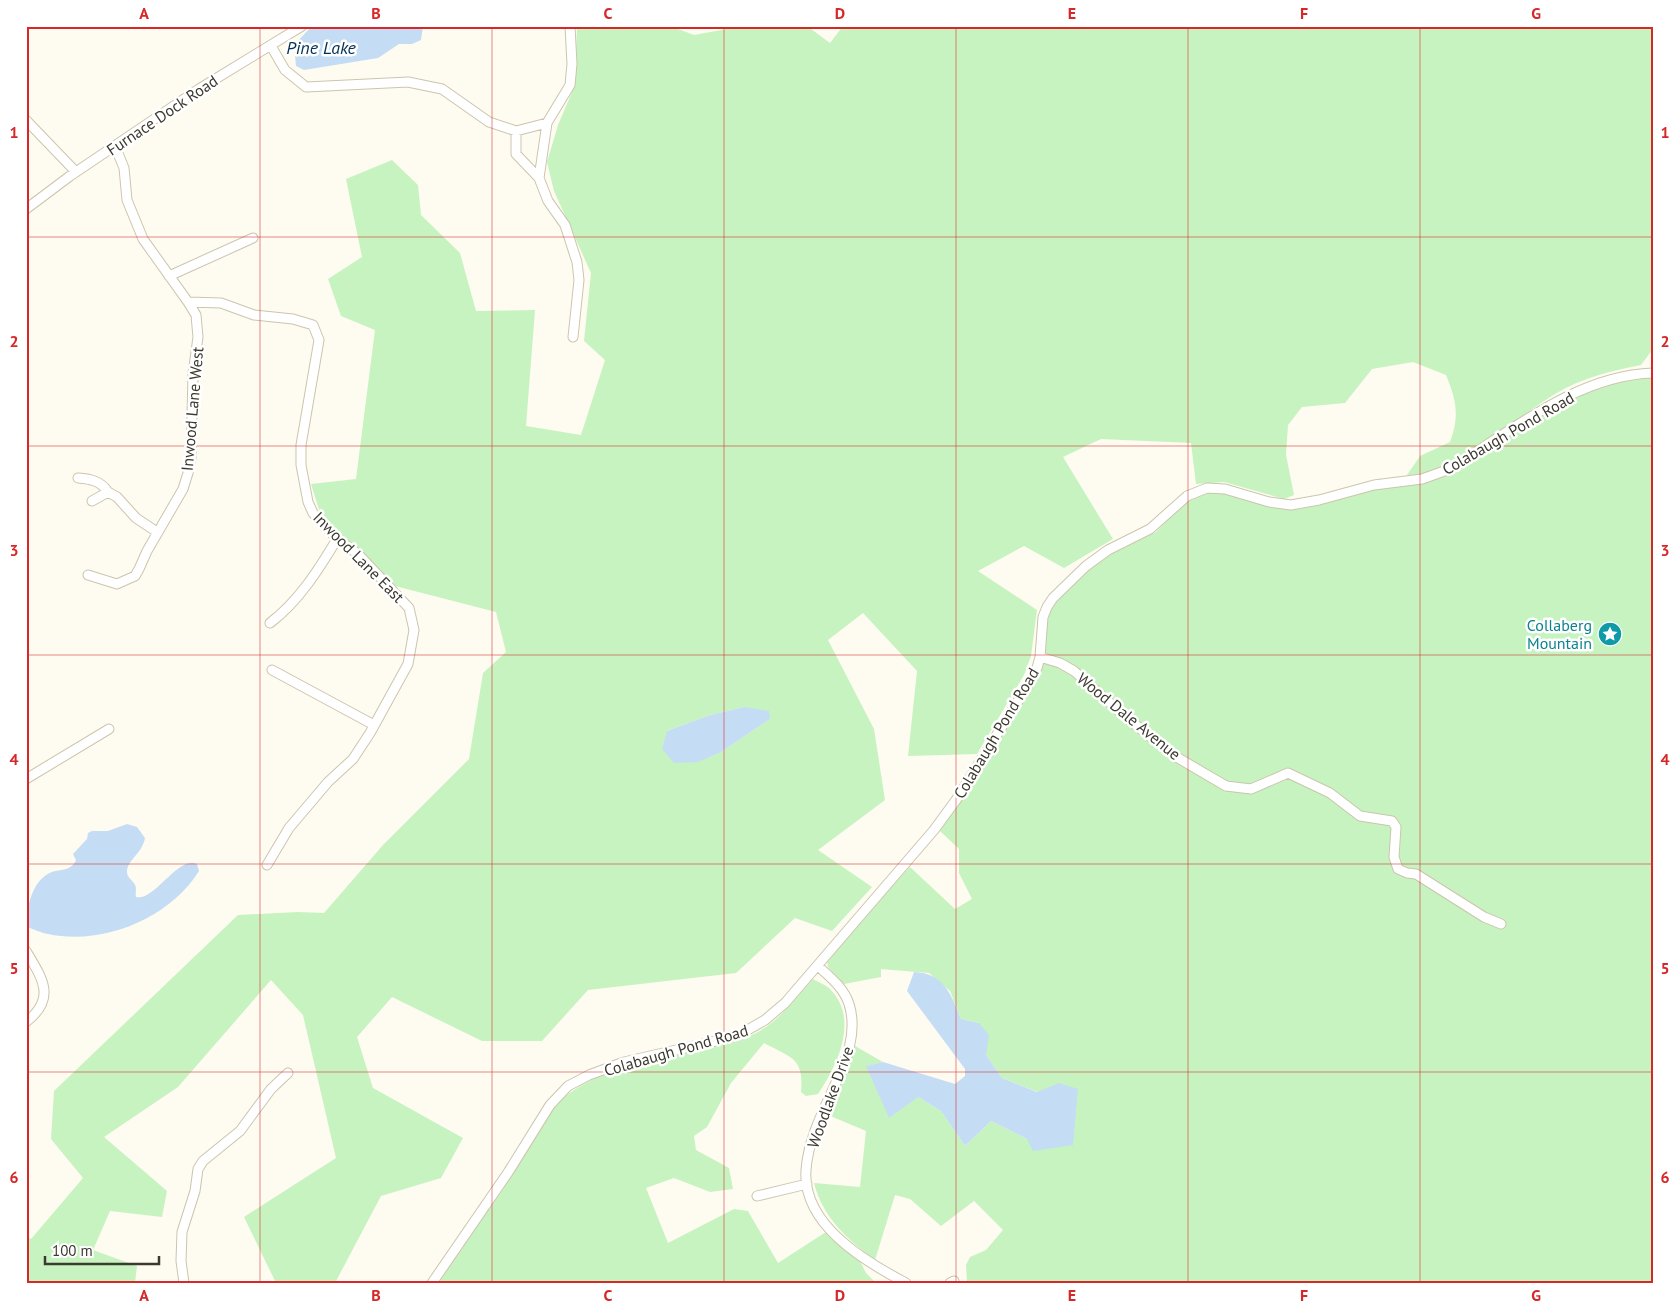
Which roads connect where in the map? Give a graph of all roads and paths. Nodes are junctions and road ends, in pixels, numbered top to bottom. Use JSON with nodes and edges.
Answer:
{"nodes":[{"id":1,"x":302,"y":26,"type":"edge"},
{"id":2,"x":570,"y":26,"type":"edge"},
{"id":3,"x":271,"y":46,"type":"junction"},
{"id":4,"x":26,"y":120,"type":"edge"},
{"id":5,"x":548,"y":123,"type":"junction"},
{"id":6,"x":516,"y":131,"type":"junction"},
{"id":7,"x":115,"y":146,"type":"junction"},
{"id":8,"x":76,"y":172,"type":"junction"},
{"id":9,"x":539,"y":178,"type":"junction"},
{"id":10,"x":26,"y":209,"type":"edge"},
{"id":11,"x":253,"y":238,"type":"dead end"},
{"id":12,"x":169,"y":276,"type":"junction"},
{"id":13,"x":188,"y":302,"type":"junction"},
{"id":14,"x":573,"y":337,"type":"dead end"},
{"id":15,"x":1653,"y":373,"type":"edge"},
{"id":16,"x":78,"y":478,"type":"dead end"},
{"id":17,"x":108,"y":492,"type":"junction"},
{"id":18,"x":92,"y":500,"type":"dead end"},
{"id":19,"x":157,"y":532,"type":"junction"},
{"id":20,"x":337,"y":539,"type":"junction"},
{"id":21,"x":88,"y":575,"type":"dead end"},
{"id":22,"x":270,"y":623,"type":"dead end"},
{"id":23,"x":1040,"y":657,"type":"junction"},
{"id":24,"x":272,"y":670,"type":"dead end"},
{"id":25,"x":374,"y":725,"type":"junction"},
{"id":26,"x":109,"y":729,"type":"dead end"},
{"id":27,"x":26,"y":778,"type":"edge"},
{"id":28,"x":267,"y":865,"type":"dead end"},
{"id":29,"x":1501,"y":924,"type":"dead end"},
{"id":30,"x":26,"y":951,"type":"edge"},
{"id":31,"x":818,"y":966,"type":"junction"},
{"id":32,"x":26,"y":1022,"type":"edge"},
{"id":33,"x":288,"y":1072,"type":"dead end"},
{"id":34,"x":807,"y":1184,"type":"junction"},
{"id":35,"x":757,"y":1196,"type":"dead end"},
{"id":36,"x":184,"y":1283,"type":"edge"},
{"id":37,"x":432,"y":1283,"type":"edge"},
{"id":38,"x":906,"y":1283,"type":"edge"}],
"edges":[{"from":1,"to":3,"type":"street","name":"Furnace Dock Road"},
{"from":2,"to":5,"type":"street"},
{"from":3,"to":6,"type":"street"},
{"from":3,"to":7,"type":"street","name":"Furnace Dock Road"},
{"from":4,"to":8,"type":"street"},
{"from":5,"to":6,"type":"street"},
{"from":5,"to":9,"type":"street"},
{"from":6,"to":9,"type":"street"},
{"from":7,"to":8,"type":"street","name":"Furnace Dock Road"},
{"from":7,"to":12,"type":"street"},
{"from":8,"to":10,"type":"street","name":"Furnace Dock Road"},
{"from":9,"to":14,"type":"street"},
{"from":11,"to":12,"type":"street"},
{"from":12,"to":13,"type":"street"},
{"from":13,"to":19,"type":"street","name":"Inwood Lane West"},
{"from":13,"to":20,"type":"street","name":"Inwood Lane East"},
{"from":15,"to":23,"type":"street","name":"Colabaugh Pond Road"},
{"from":16,"to":17,"type":"street"},
{"from":17,"to":18,"type":"street"},
{"from":17,"to":19,"type":"street"},
{"from":19,"to":21,"type":"street","name":"Inwood Lane West"},
{"from":20,"to":22,"type":"street"},
{"from":20,"to":25,"type":"street","name":"Inwood Lane East"},
{"from":23,"to":29,"type":"street","name":"Wood Dale Avenue"},
{"from":23,"to":31,"type":"street","name":"Colabaugh Pond Road"},
{"from":24,"to":25,"type":"street"},
{"from":25,"to":28,"type":"street","name":"Inwood Lane East"},
{"from":26,"to":27,"type":"street"},
{"from":30,"to":32,"type":"street"},
{"from":31,"to":34,"type":"street","name":"Woodlake Drive"},
{"from":31,"to":37,"type":"street","name":"Colabaugh Pond Road"},
{"from":33,"to":36,"type":"street"},
{"from":34,"to":35,"type":"street"},
{"from":34,"to":38,"type":"street","name":"Woodlake Drive"}]}
